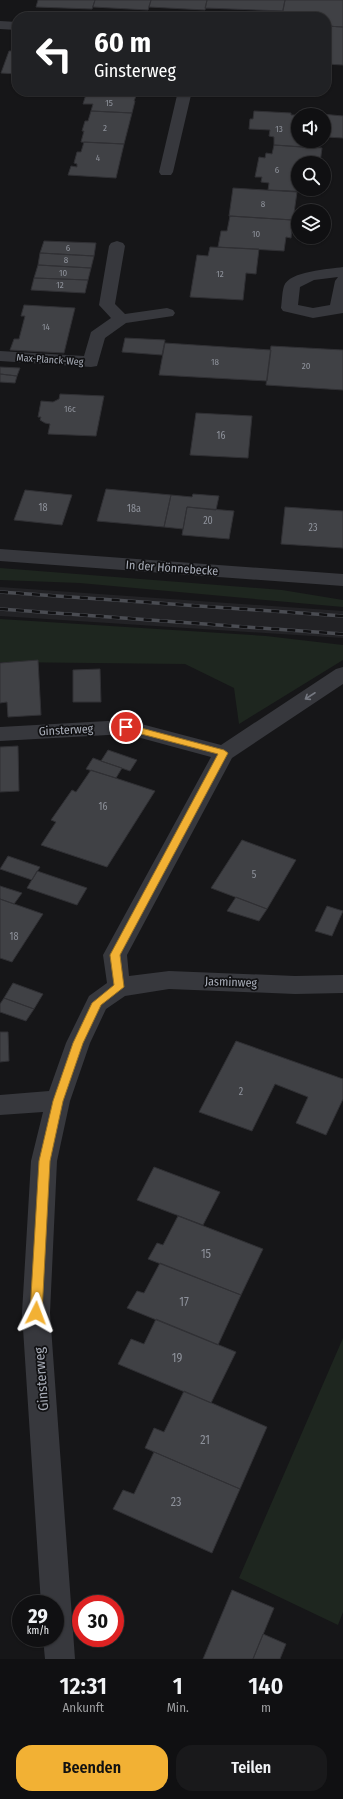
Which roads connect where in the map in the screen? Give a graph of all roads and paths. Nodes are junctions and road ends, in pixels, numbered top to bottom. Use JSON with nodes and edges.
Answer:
{"nodes":[{"id":1,"x":0,"y":25,"type":"edge"},
{"id":2,"x":12,"y":26,"type":"edge"},
{"id":3,"x":184,"y":96,"type":"edge"},
{"id":4,"x":166,"y":172,"type":"dead end"},
{"id":5,"x":116,"y":246,"type":"dead end"},
{"id":6,"x":343,"y":272,"type":"edge"},
{"id":7,"x":343,"y":281,"type":"edge"},
{"id":8,"x":341,"y":311,"type":"edge"},
{"id":9,"x":167,"y":313,"type":"dead end"},
{"id":10,"x":121,"y":319,"type":"junction"},
{"id":11,"x":0,"y":356,"type":"edge"},
{"id":12,"x":0,"y":556,"type":"edge"},
{"id":13,"x":343,"y":580,"type":"edge"},
{"id":14,"x":343,"y":674,"type":"edge"},
{"id":15,"x":0,"y":734,"type":"edge"},
{"id":16,"x":224,"y":753,"type":"junction"},
{"id":17,"x":343,"y":984,"type":"edge"},
{"id":18,"x":119,"y":987,"type":"junction"},
{"id":19,"x":58,"y":1101,"type":"junction"},
{"id":20,"x":0,"y":1105,"type":"edge"},
{"id":21,"x":60,"y":1659,"type":"edge"}],
"edges":[{"from":1,"to":2,"type":"street"},
{"from":3,"to":4,"type":"street"},
{"from":5,"to":10,"type":"street"},
{"from":6,"to":8,"type":"street"},
{"from":7,"to":8,"type":"street"},
{"from":9,"to":10,"type":"street","name":"Max-Planck-Weg"},
{"from":10,"to":11,"type":"street","name":"Max-Planck-Weg"},
{"from":12,"to":13,"type":"street","name":"In der Hönnebecke"},
{"from":14,"to":16,"type":"street","one_way":true},
{"from":15,"to":16,"type":"street","name":"Ginsterweg"},
{"from":16,"to":18,"type":"street"},
{"from":17,"to":18,"type":"street","name":"Jasminweg"},
{"from":18,"to":19,"type":"street","name":"Ginsterweg"},
{"from":19,"to":20,"type":"street"},
{"from":19,"to":21,"type":"street","name":"Ginsterweg"}]}
